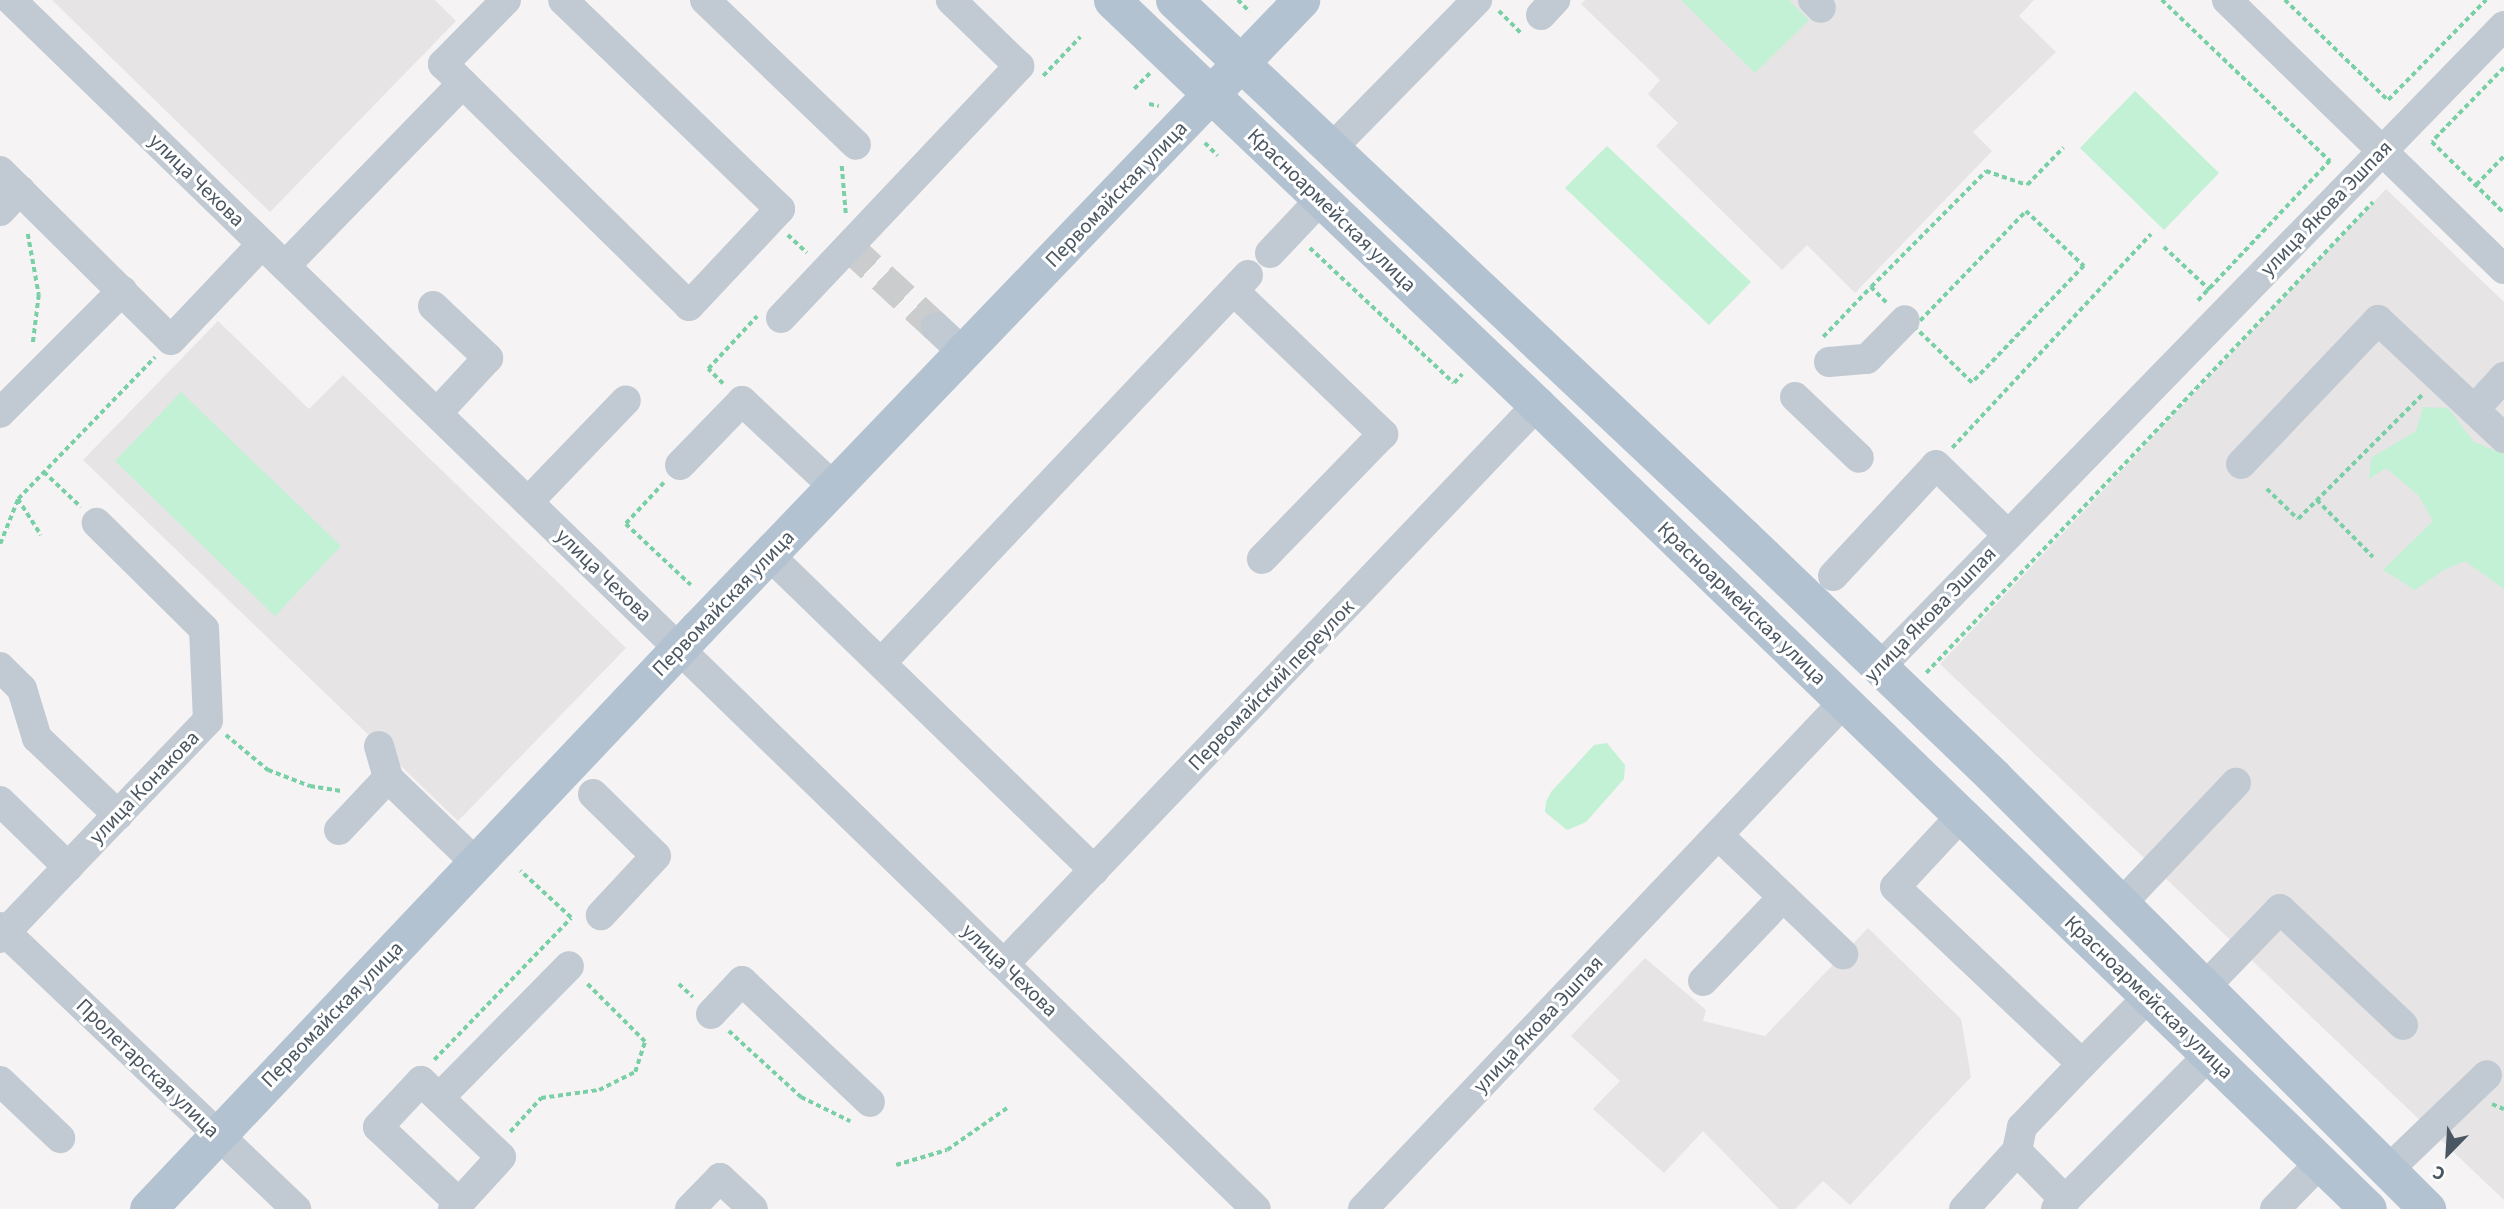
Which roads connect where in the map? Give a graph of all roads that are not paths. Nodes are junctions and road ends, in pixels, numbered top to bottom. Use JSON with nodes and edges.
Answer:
{"nodes":[{"id":1,"x":11,"y":0,"type":"edge"},
{"id":2,"x":506,"y":0,"type":"edge"},
{"id":3,"x":563,"y":0,"type":"edge"},
{"id":4,"x":705,"y":0,"type":"edge"},
{"id":5,"x":951,"y":0,"type":"edge"},
{"id":6,"x":1112,"y":0,"type":"edge"},
{"id":7,"x":1174,"y":0,"type":"edge"},
{"id":8,"x":1301,"y":0,"type":"edge"},
{"id":9,"x":1476,"y":0,"type":"edge"},
{"id":10,"x":2227,"y":0,"type":"edge"},
{"id":11,"x":2504,"y":26,"type":"edge"},
{"id":12,"x":1240,"y":63,"type":"junction"},
{"id":13,"x":463,"y":83,"type":"junction"},
{"id":14,"x":1211,"y":95,"type":"junction"},
{"id":15,"x":847,"y":137,"type":"road end"},
{"id":16,"x":1331,"y":149,"type":"junction"},
{"id":17,"x":2382,"y":150,"type":"junction"},
{"id":18,"x":7,"y":191,"type":"edge"},
{"id":19,"x":1320,"y":200,"type":"junction"},
{"id":20,"x":262,"y":244,"type":"junction"},
{"id":21,"x":1270,"y":253,"type":"dead end"},
{"id":22,"x":285,"y":266,"type":"junction"},
{"id":23,"x":2504,"y":269,"type":"edge"},
{"id":24,"x":122,"y":291,"type":"junction"},
{"id":25,"x":433,"y":306,"type":"dead end"},
{"id":26,"x":781,"y":318,"type":"dead end"},
{"id":27,"x":1905,"y":320,"type":"road end"},
{"id":28,"x":936,"y":327,"type":"tunnel mouth"},
{"id":29,"x":1826,"y":350,"type":"road end"},
{"id":30,"x":963,"y":352,"type":"junction"},
{"id":31,"x":2504,"y":377,"type":"edge"},
{"id":32,"x":1795,"y":397,"type":"dead end"},
{"id":33,"x":626,"y":400,"type":"dead end"},
{"id":34,"x":1537,"y":405,"type":"junction"},
{"id":35,"x":2474,"y":410,"type":"junction"},
{"id":36,"x":0,"y":413,"type":"edge"},
{"id":37,"x":437,"y":413,"type":"junction"},
{"id":38,"x":2504,"y":438,"type":"edge"},
{"id":39,"x":1859,"y":458,"type":"dead end"},
{"id":40,"x":2241,"y":464,"type":"dead end"},
{"id":41,"x":680,"y":465,"type":"road end"},
{"id":42,"x":834,"y":487,"type":"junction"},
{"id":43,"x":528,"y":502,"type":"junction"},
{"id":44,"x":97,"y":523,"type":"road end"},
{"id":45,"x":2008,"y":535,"type":"junction"},
{"id":46,"x":769,"y":555,"type":"junction"},
{"id":47,"x":1262,"y":559,"type":"dead end"},
{"id":48,"x":1833,"y":576,"type":"dead end"},
{"id":49,"x":679,"y":648,"type":"junction"},
{"id":50,"x":881,"y":663,"type":"junction"},
{"id":51,"x":0,"y":667,"type":"edge"},
{"id":52,"x":1879,"y":668,"type":"junction"},
{"id":53,"x":1844,"y":702,"type":"junction"},
{"id":54,"x":379,"y":746,"type":"dead end"},
{"id":55,"x":2236,"y":783,"type":"dead end"},
{"id":56,"x":380,"y":786,"type":"junction"},
{"id":57,"x":593,"y":794,"type":"dead end"},
{"id":58,"x":0,"y":801,"type":"edge"},
{"id":59,"x":118,"y":815,"type":"junction"},
{"id":60,"x":1962,"y":815,"type":"junction"},
{"id":61,"x":339,"y":830,"type":"dead end"},
{"id":62,"x":1718,"y":835,"type":"junction"},
{"id":63,"x":476,"y":863,"type":"junction"},
{"id":64,"x":68,"y":867,"type":"junction"},
{"id":65,"x":1094,"y":870,"type":"junction"},
{"id":66,"x":1783,"y":897,"type":"junction"},
{"id":67,"x":2121,"y":904,"type":"junction"},
{"id":68,"x":601,"y":915,"type":"dead end"},
{"id":69,"x":2,"y":933,"type":"edge"},
{"id":70,"x":1843,"y":954,"type":"dead end"},
{"id":71,"x":1004,"y":964,"type":"junction"},
{"id":72,"x":569,"y":966,"type":"road end"},
{"id":73,"x":1703,"y":981,"type":"dead end"},
{"id":74,"x":2204,"y":987,"type":"junction"},
{"id":75,"x":2148,"y":996,"type":"junction"},
{"id":76,"x":711,"y":1014,"type":"road end"},
{"id":77,"x":2403,"y":1025,"type":"dead end"},
{"id":78,"x":2209,"y":1055,"type":"junction"},
{"id":79,"x":2082,"y":1064,"type":"junction"},
{"id":80,"x":2487,"y":1075,"type":"dead end"},
{"id":81,"x":0,"y":1081,"type":"edge"},
{"id":82,"x":439,"y":1098,"type":"junction"},
{"id":83,"x":860,"y":1111,"type":"road end"},
{"id":84,"x":218,"y":1134,"type":"junction"},
{"id":85,"x":60,"y":1138,"type":"dead end"},
{"id":86,"x":2017,"y":1151,"type":"junction"},
{"id":87,"x":2320,"y":1163,"type":"junction"},
{"id":88,"x":2388,"y":1170,"type":"junction"},
{"id":89,"x":2061,"y":1205,"type":"edge"},
{"id":90,"x":456,"y":1206,"type":"edge"},
{"id":91,"x":148,"y":1209,"type":"edge"},
{"id":92,"x":296,"y":1209,"type":"edge"},
{"id":93,"x":690,"y":1209,"type":"edge"},
{"id":94,"x":753,"y":1209,"type":"edge"},
{"id":95,"x":1256,"y":1209,"type":"edge"},
{"id":96,"x":1363,"y":1209,"type":"edge"},
{"id":97,"x":1964,"y":1209,"type":"edge"},
{"id":98,"x":2276,"y":1209,"type":"edge"},
{"id":99,"x":2368,"y":1209,"type":"edge"},
{"id":100,"x":2427,"y":1209,"type":"edge"}],
"edges":[{"from":1,"to":20,"type":"street","name":"улица Чехова"},
{"from":2,"to":13,"type":"street"},
{"from":3,"to":13,"type":"street"},
{"from":4,"to":15,"type":"street"},
{"from":5,"to":26,"type":"street"},
{"from":6,"to":14,"type":"main road","name":"Красноармейская улица"},
{"from":7,"to":12,"type":"main road","name":"Красноармейская улица"},
{"from":8,"to":12,"type":"main road","name":"Первомайская улица"},
{"from":9,"to":16,"type":"street"},
{"from":10,"to":17,"type":"street"},
{"from":11,"to":17,"type":"street","name":"улица Якова Эшпая"},
{"from":12,"to":14,"type":"main road","name":"Первомайская улица"},
{"from":12,"to":16,"type":"main road","name":"Красноармейская улица"},
{"from":13,"to":22,"type":"street"},
{"from":14,"to":19,"type":"main road","name":"Красноармейская улица"},
{"from":14,"to":30,"type":"main road","name":"Первомайская улица"},
{"from":16,"to":52,"type":"main road","name":"Красноармейская улица"},
{"from":17,"to":23,"type":"street"},
{"from":17,"to":45,"type":"street","name":"улица Якова Эшпая"},
{"from":18,"to":24,"type":"street"},
{"from":19,"to":21,"type":"street"},
{"from":19,"to":34,"type":"main road","name":"Красноармейская улица"},
{"from":20,"to":22,"type":"street","name":"улица Чехова"},
{"from":20,"to":24,"type":"street"},
{"from":22,"to":37,"type":"street","name":"улица Чехова"},
{"from":24,"to":36,"type":"street"},
{"from":25,"to":37,"type":"street"},
{"from":27,"to":29,"type":"street"},
{"from":28,"to":30,"type":"street"},
{"from":30,"to":42,"type":"main road","name":"Первомайская улица"},
{"from":31,"to":35,"type":"street"},
{"from":32,"to":39,"type":"street"},
{"from":33,"to":43,"type":"street"},
{"from":34,"to":53,"type":"main road","name":"Красноармейская улица"},
{"from":34,"to":65,"type":"street","name":"Первомайский переулок"},
{"from":35,"to":38,"type":"street"},
{"from":35,"to":40,"type":"street"},
{"from":37,"to":43,"type":"street","name":"улица Чехова"},
{"from":41,"to":42,"type":"street"},
{"from":42,"to":46,"type":"main road","name":"Первомайская улица"},
{"from":43,"to":49,"type":"street","name":"улица Чехова"},
{"from":44,"to":59,"type":"street","name":"улица Конакова"},
{"from":45,"to":48,"type":"street"},
{"from":45,"to":52,"type":"street","name":"улица Якова Эшпая"},
{"from":46,"to":49,"type":"main road","name":"Первомайская улица"},
{"from":46,"to":50,"type":"street"},
{"from":47,"to":50,"type":"street"},
{"from":49,"to":63,"type":"main road","name":"Первомайская улица"},
{"from":49,"to":71,"type":"street","name":"улица Чехова"},
{"from":50,"to":65,"type":"street"},
{"from":51,"to":59,"type":"street"},
{"from":52,"to":53,"type":"main road","name":"улица Якова Эшпая"},
{"from":52,"to":67,"type":"main road","name":"Красноармейская улица"},
{"from":53,"to":60,"type":"main road","name":"Красноармейская улица"},
{"from":53,"to":62,"type":"street","name":"улица Якова Эшпая"},
{"from":54,"to":56,"type":"street"},
{"from":55,"to":67,"type":"street"},
{"from":56,"to":61,"type":"street"},
{"from":56,"to":63,"type":"street"},
{"from":57,"to":68,"type":"street"},
{"from":58,"to":64,"type":"street"},
{"from":59,"to":64,"type":"street","name":"улица Конакова"},
{"from":60,"to":75,"type":"main road","name":"Красноармейская улица"},
{"from":60,"to":79,"type":"street"},
{"from":62,"to":66,"type":"street"},
{"from":62,"to":96,"type":"street","name":"улица Якова Эшпая"},
{"from":63,"to":84,"type":"main road","name":"Первомайская улица"},
{"from":64,"to":69,"type":"street","name":"улица Конакова"},
{"from":65,"to":71,"type":"street","name":"Первомайский переулок"},
{"from":66,"to":70,"type":"street"},
{"from":66,"to":73,"type":"street"},
{"from":67,"to":74,"type":"main road","name":"Красноармейская улица"},
{"from":69,"to":84,"type":"street","name":"Пролетарская улица"},
{"from":71,"to":95,"type":"street","name":"улица Чехова"},
{"from":72,"to":82,"type":"street"},
{"from":74,"to":77,"type":"street"},
{"from":74,"to":88,"type":"main road","name":"Красноармейская улица"},
{"from":75,"to":78,"type":"main road","name":"Красноармейская улица"},
{"from":75,"to":79,"type":"street"},
{"from":76,"to":83,"type":"street"},
{"from":78,"to":87,"type":"main road","name":"Красноармейская улица"},
{"from":78,"to":89,"type":"street"},
{"from":79,"to":86,"type":"street"},
{"from":80,"to":88,"type":"street"},
{"from":81,"to":85,"type":"street"},
{"from":82,"to":90,"type":"street"},
{"from":82,"to":90,"type":"street"},
{"from":84,"to":91,"type":"main road","name":"Первомайская улица"},
{"from":84,"to":92,"type":"street","name":"Пролетарская улица"},
{"from":86,"to":89,"type":"street"},
{"from":86,"to":97,"type":"street"},
{"from":87,"to":98,"type":"street"},
{"from":87,"to":99,"type":"main road","name":"Красноармейская улица"},
{"from":88,"to":100,"type":"main road","name":"Красноармейская улица"},
{"from":93,"to":94,"type":"street"}]}
